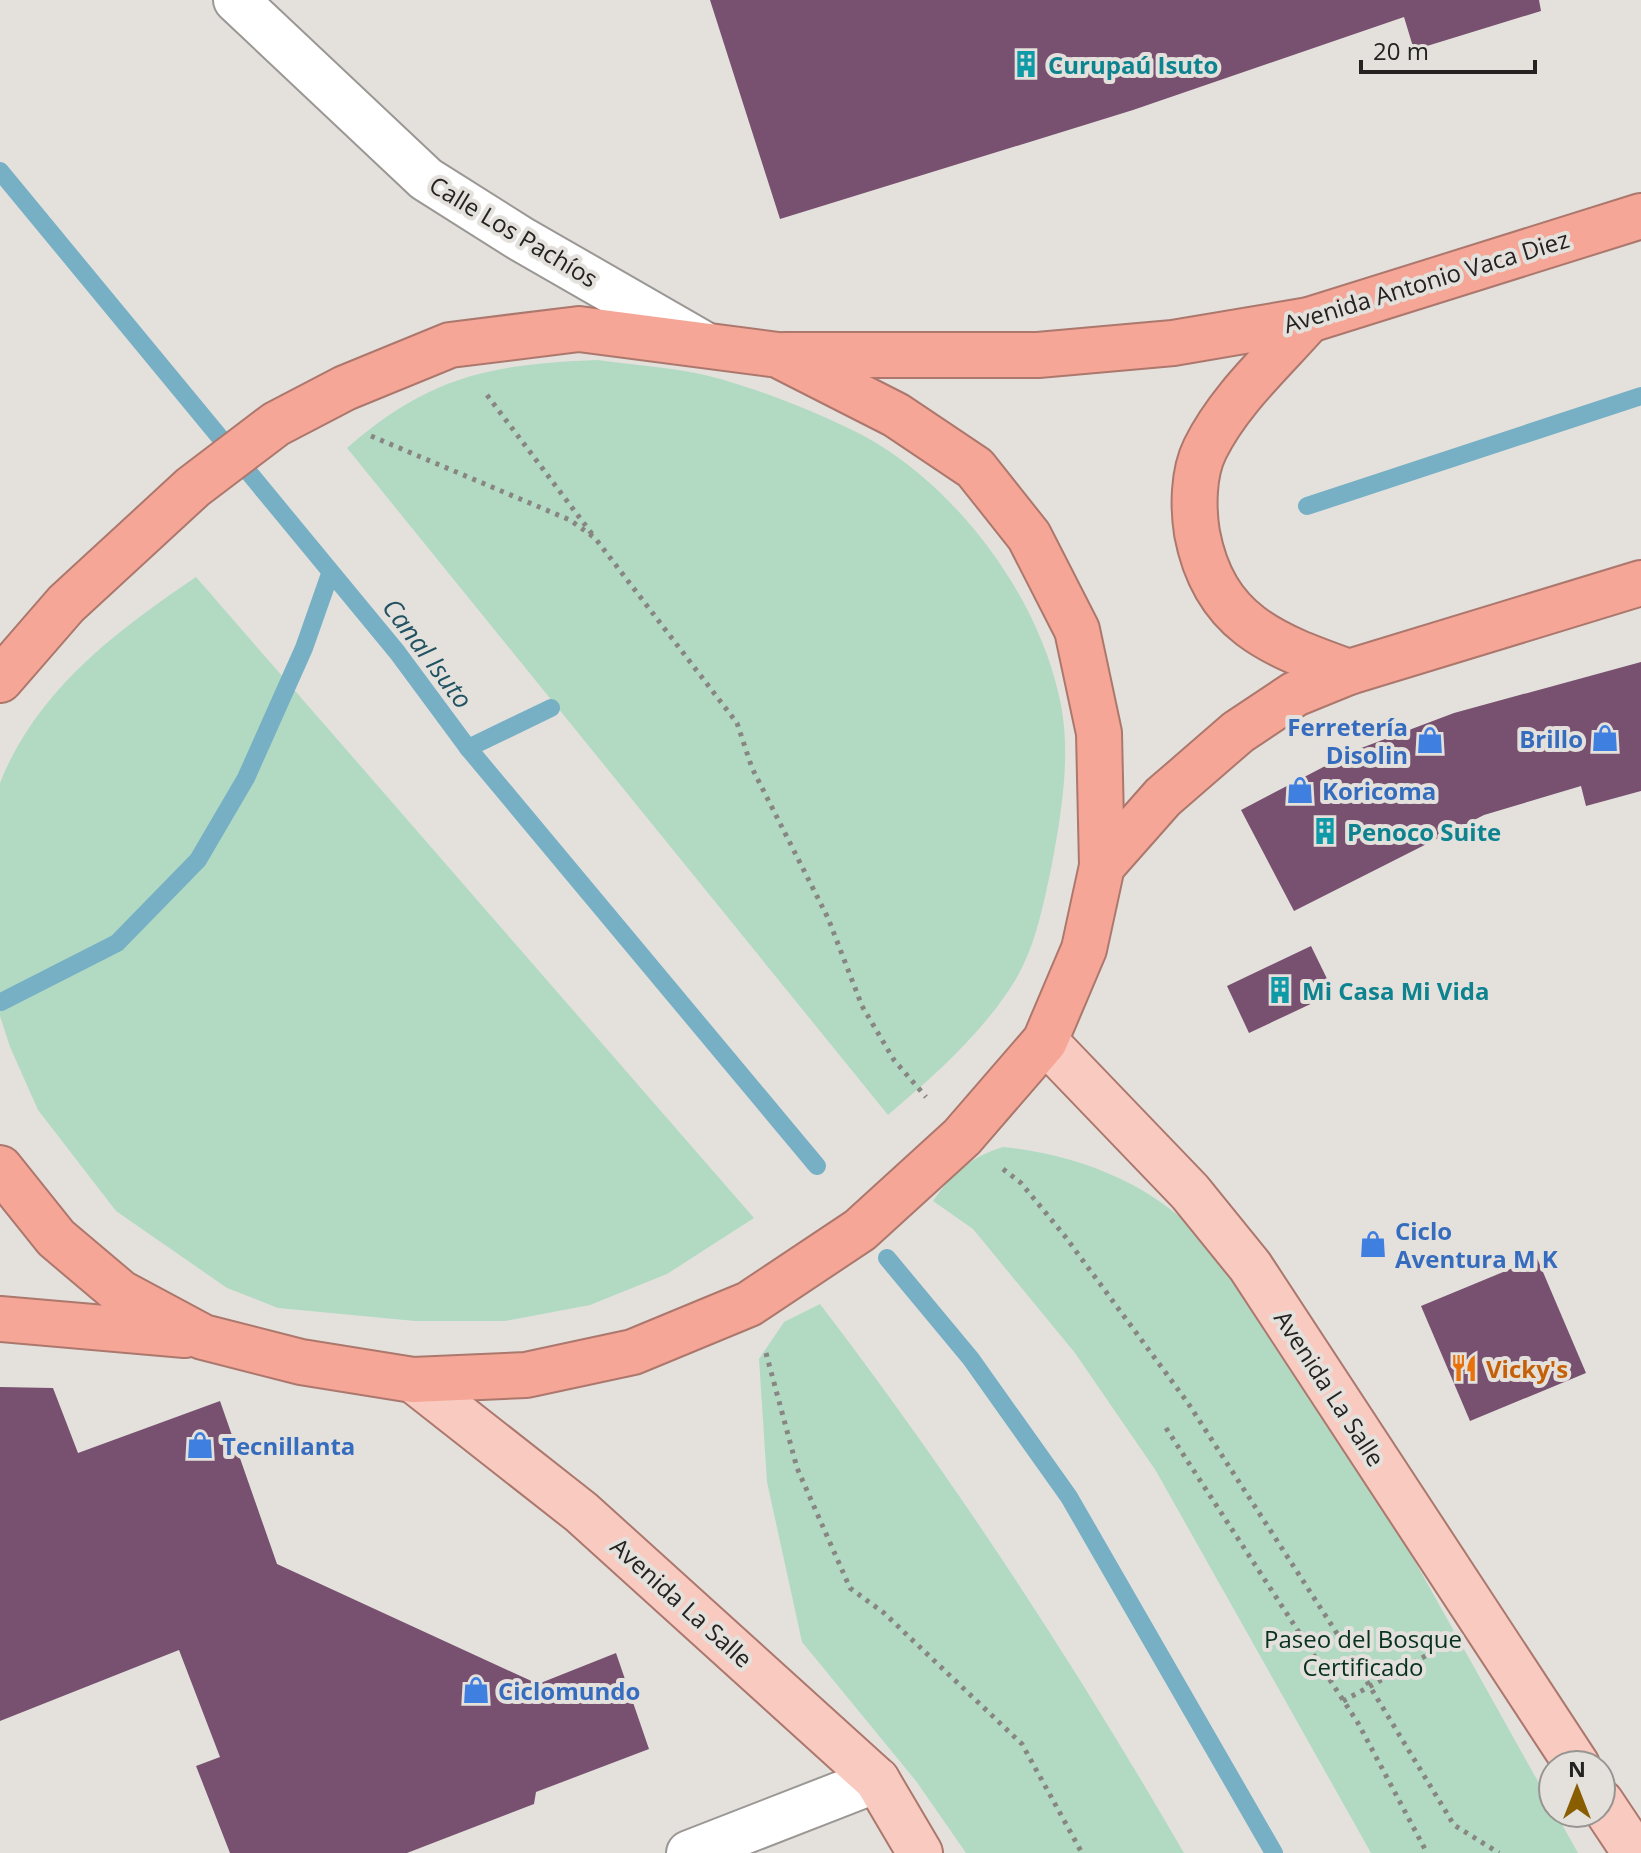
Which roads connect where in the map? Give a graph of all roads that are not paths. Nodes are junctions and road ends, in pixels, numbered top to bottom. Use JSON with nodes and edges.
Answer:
{"nodes":[{"id":1,"x":236,"y":0,"type":"edge"},
{"id":2,"x":1641,"y":216,"type":"edge"},
{"id":3,"x":1309,"y":320,"type":"junction"},
{"id":4,"x":702,"y":343,"type":"junction"},
{"id":5,"x":778,"y":355,"type":"junction"},
{"id":6,"x":1641,"y":583,"type":"edge"},
{"id":7,"x":1349,"y":672,"type":"junction"},
{"id":8,"x":0,"y":680,"type":"edge"},
{"id":9,"x":1102,"y":866,"type":"junction"},
{"id":10,"x":1045,"y":1041,"type":"junction"},
{"id":11,"x":0,"y":1168,"type":"edge"},
{"id":12,"x":0,"y":1319,"type":"edge"},
{"id":13,"x":203,"y":1337,"type":"junction"},
{"id":14,"x":413,"y":1380,"type":"junction"},
{"id":15,"x":1567,"y":1749,"type":"edge"},
{"id":16,"x":877,"y":1780,"type":"junction"},
{"id":17,"x":1617,"y":1826,"type":"edge"},
{"id":18,"x":689,"y":1853,"type":"edge"},
{"id":19,"x":920,"y":1853,"type":"edge"},
{"id":20,"x":1635,"y":1853,"type":"edge"}],
"edges":[{"from":1,"to":4,"type":"street","name":"Calle Los Pachíos"},
{"from":2,"to":3,"type":"highway","name":"Avenida Antonio Vaca Diez"},
{"from":3,"to":5,"type":"highway","name":"Avenida Antonio Vaca Diez"},
{"from":3,"to":7,"type":"highway"},
{"from":4,"to":5,"type":"highway"},
{"from":4,"to":8,"type":"highway"},
{"from":5,"to":9,"type":"highway"},
{"from":6,"to":7,"type":"highway"},
{"from":7,"to":9,"type":"highway"},
{"from":9,"to":10,"type":"highway"},
{"from":10,"to":14,"type":"highway"},
{"from":10,"to":15,"type":"main road","name":"Avenida La Salle"},
{"from":11,"to":13,"type":"highway"},
{"from":12,"to":13,"type":"highway"},
{"from":13,"to":14,"type":"highway"},
{"from":14,"to":16,"type":"main road","name":"Avenida La Salle"},
{"from":16,"to":18,"type":"street"},
{"from":16,"to":19,"type":"main road","name":"Avenida La Salle"},
{"from":17,"to":20,"type":"main road"}]}
